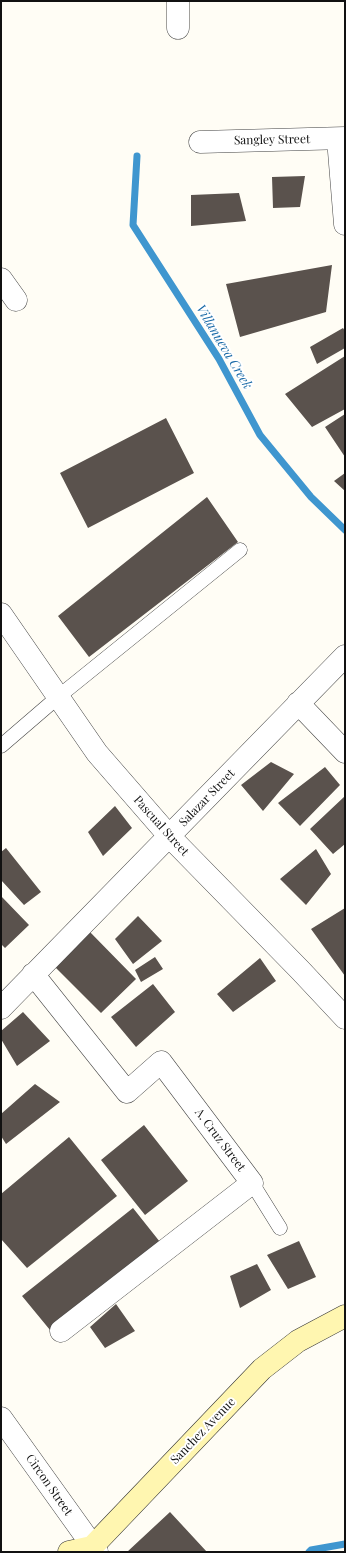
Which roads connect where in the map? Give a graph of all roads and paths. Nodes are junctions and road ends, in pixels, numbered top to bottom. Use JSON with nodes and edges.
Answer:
{"nodes":[{"id":1,"x":178,"y":1,"type":"edge"},
{"id":2,"x":178,"y":28,"type":"dead end"},
{"id":3,"x":342,"y":139,"type":"edge"},
{"id":4,"x":200,"y":142,"type":"dead end"},
{"id":5,"x":345,"y":224,"type":"edge"},
{"id":6,"x":1,"y":279,"type":"edge"},
{"id":7,"x":16,"y":300,"type":"dead end"},
{"id":8,"x":240,"y":550,"type":"dead end"},
{"id":9,"x":1,"y":614,"type":"edge"},
{"id":10,"x":345,"y":656,"type":"edge"},
{"id":11,"x":58,"y":697,"type":"junction"},
{"id":12,"x":298,"y":703,"type":"junction"},
{"id":13,"x":1,"y":746,"type":"edge"},
{"id":14,"x":345,"y":752,"type":"edge"},
{"id":15,"x":170,"y":837,"type":"junction"},
{"id":16,"x":32,"y":974,"type":"junction"},
{"id":17,"x":1,"y":1008,"type":"edge"},
{"id":18,"x":345,"y":1018,"type":"edge"},
{"id":19,"x":252,"y":1183,"type":"junction"},
{"id":20,"x":280,"y":1228,"type":"dead end"},
{"id":21,"x":342,"y":1322,"type":"edge"},
{"id":22,"x":61,"y":1331,"type":"dead end"},
{"id":23,"x":1,"y":1418,"type":"edge"},
{"id":24,"x":94,"y":1549,"type":"edge"},
{"id":25,"x":69,"y":1552,"type":"edge"}],
"edges":[{"from":1,"to":2,"type":"street"},
{"from":3,"to":4,"type":"street","name":"Sangley Street"},
{"from":3,"to":5,"type":"street"},
{"from":6,"to":7,"type":"street"},
{"from":8,"to":11,"type":"lane"},
{"from":9,"to":11,"type":"street","name":"Pascual Street"},
{"from":10,"to":12,"type":"street","name":"Salazar Street"},
{"from":11,"to":13,"type":"lane"},
{"from":11,"to":15,"type":"street","name":"Pascual Street"},
{"from":12,"to":14,"type":"street"},
{"from":12,"to":15,"type":"street","name":"Salazar Street"},
{"from":15,"to":16,"type":"street","name":"Salazar Street"},
{"from":15,"to":18,"type":"street","name":"Pascual Street"},
{"from":16,"to":17,"type":"street","name":"Salazar Street"},
{"from":16,"to":19,"type":"street","name":"A. Cruz Street"},
{"from":19,"to":20,"type":"lane"},
{"from":19,"to":22,"type":"street","name":"A. Cruz Street"},
{"from":21,"to":24,"type":"street","name":"Sanchez Avenue"},
{"from":23,"to":24,"type":"street","name":"Circon Street"},
{"from":24,"to":25,"type":"street"}]}
